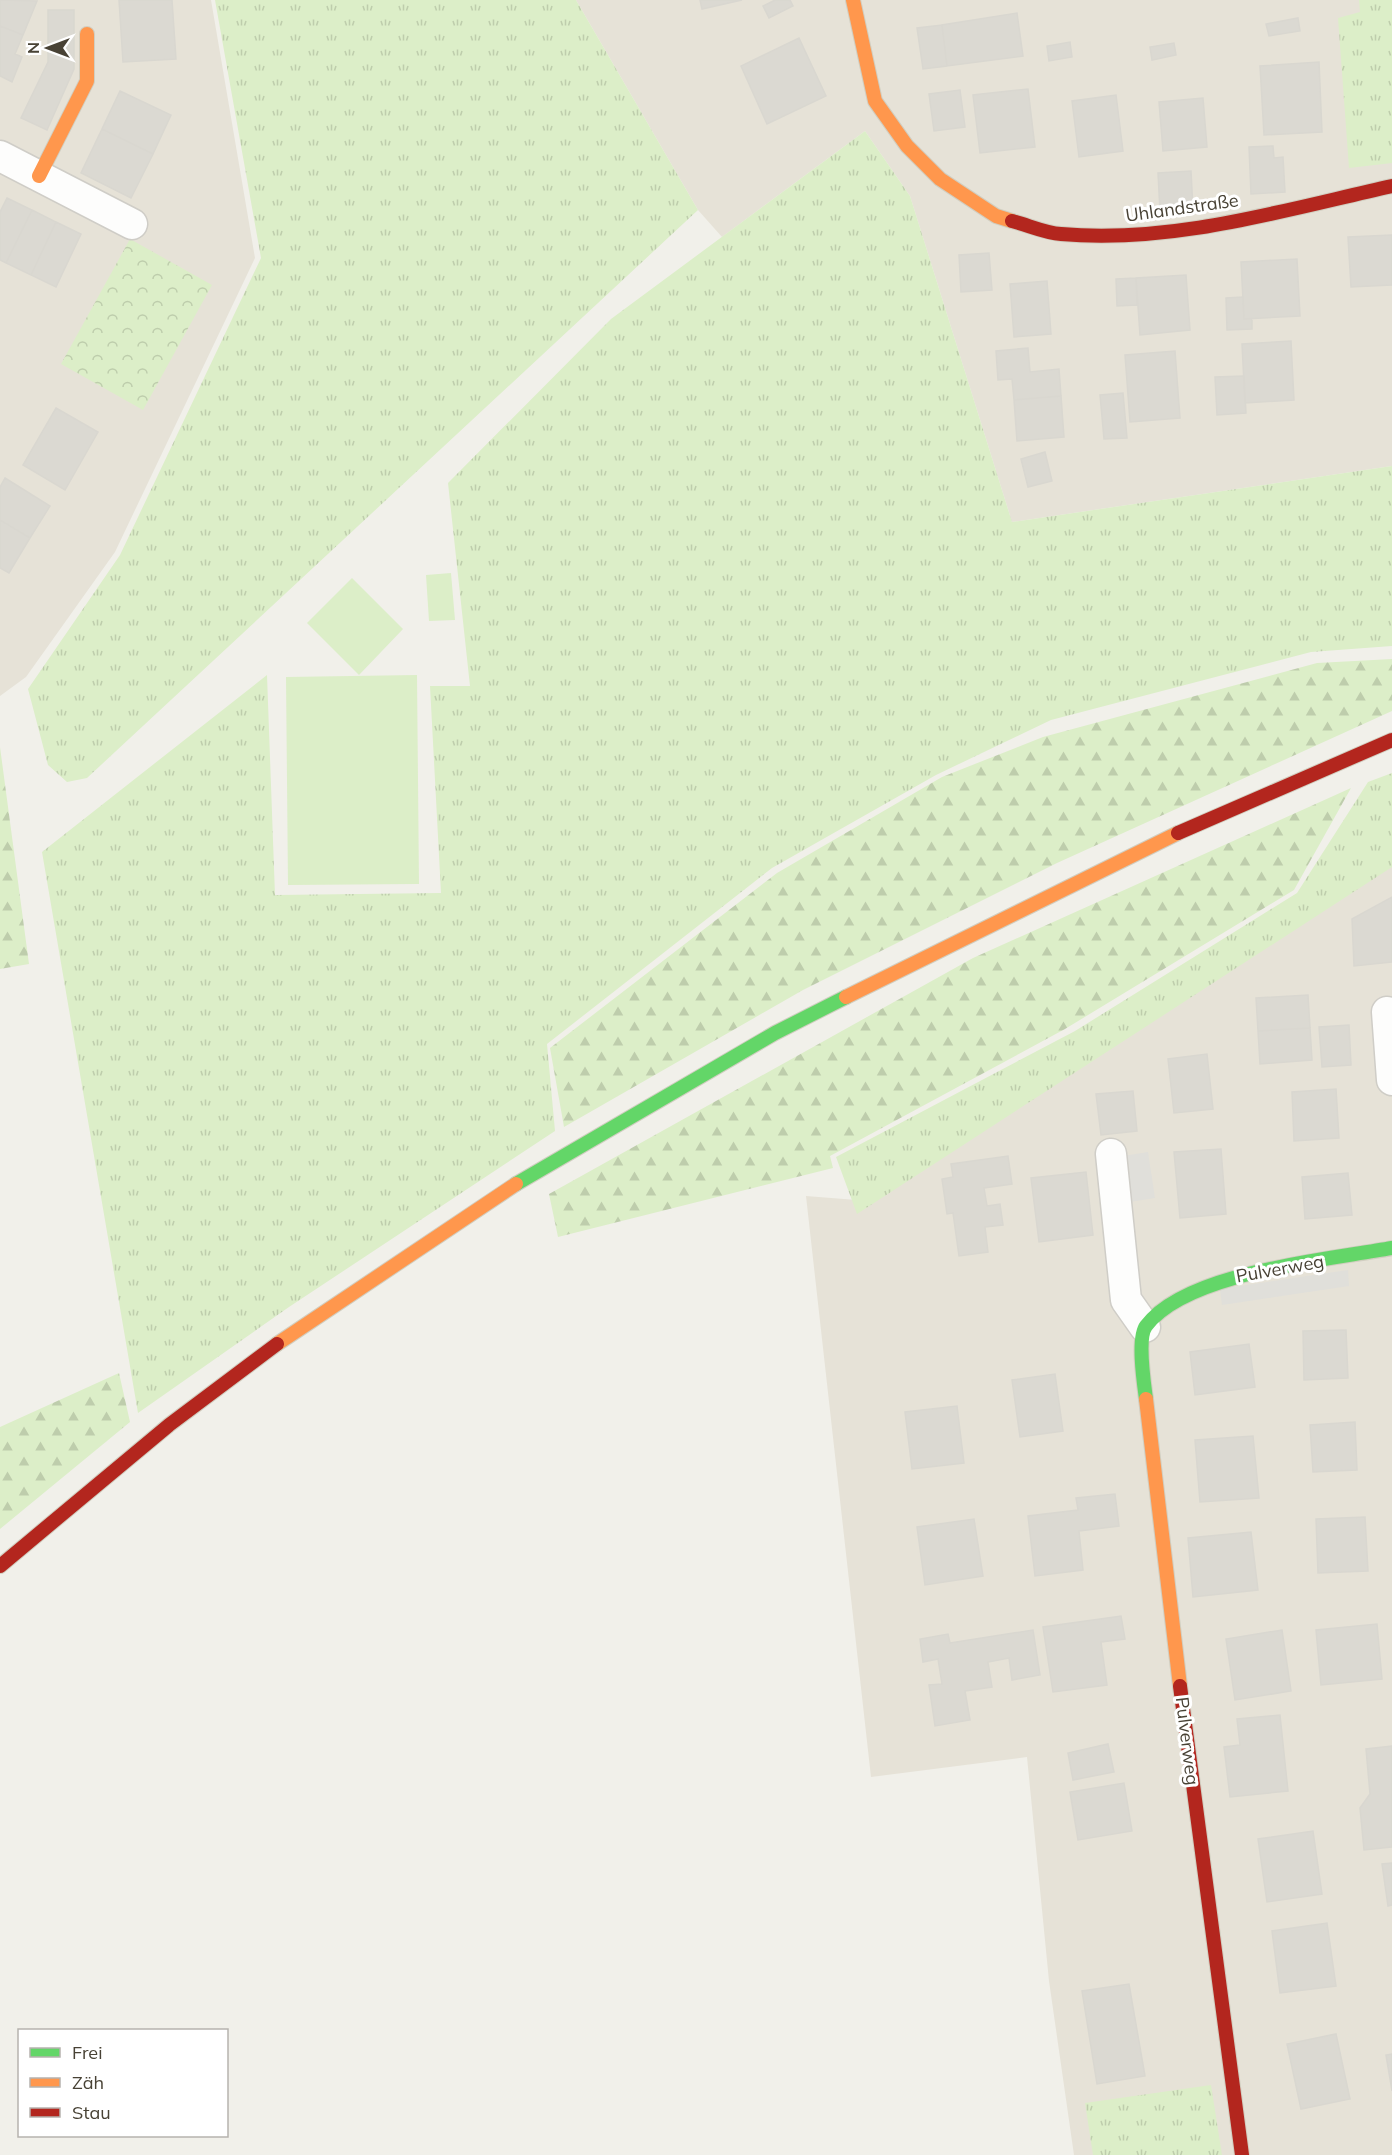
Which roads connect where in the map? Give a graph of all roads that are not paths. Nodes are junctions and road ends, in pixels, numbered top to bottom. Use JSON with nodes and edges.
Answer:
{"nodes":[{"id":1,"x":853,"y":0,"type":"edge"},
{"id":2,"x":87,"y":34,"type":"dead end"},
{"id":3,"x":0,"y":156,"type":"edge"},
{"id":4,"x":39,"y":176,"type":"junction"},
{"id":5,"x":1392,"y":186,"type":"edge"},
{"id":6,"x":132,"y":224,"type":"dead end"},
{"id":7,"x":1392,"y":740,"type":"edge"},
{"id":8,"x":1387,"y":1012,"type":"dead end"},
{"id":9,"x":1392,"y":1080,"type":"edge"},
{"id":10,"x":1111,"y":1154,"type":"dead end"},
{"id":11,"x":1392,"y":1248,"type":"edge"},
{"id":12,"x":1145,"y":1327,"type":"junction"},
{"id":13,"x":0,"y":1566,"type":"edge"},
{"id":14,"x":1242,"y":2155,"type":"edge"}],
"edges":[{"from":1,"to":5,"type":"street","name":"Uhlandstraße"},
{"from":2,"to":4,"type":"street"},
{"from":3,"to":4,"type":"street"},
{"from":4,"to":6,"type":"street"},
{"from":7,"to":13,"type":"street"},
{"from":8,"to":9,"type":"street"},
{"from":10,"to":12,"type":"street"},
{"from":11,"to":12,"type":"street","name":"Pulverweg"},
{"from":12,"to":14,"type":"street","name":"Pulverweg"}]}
